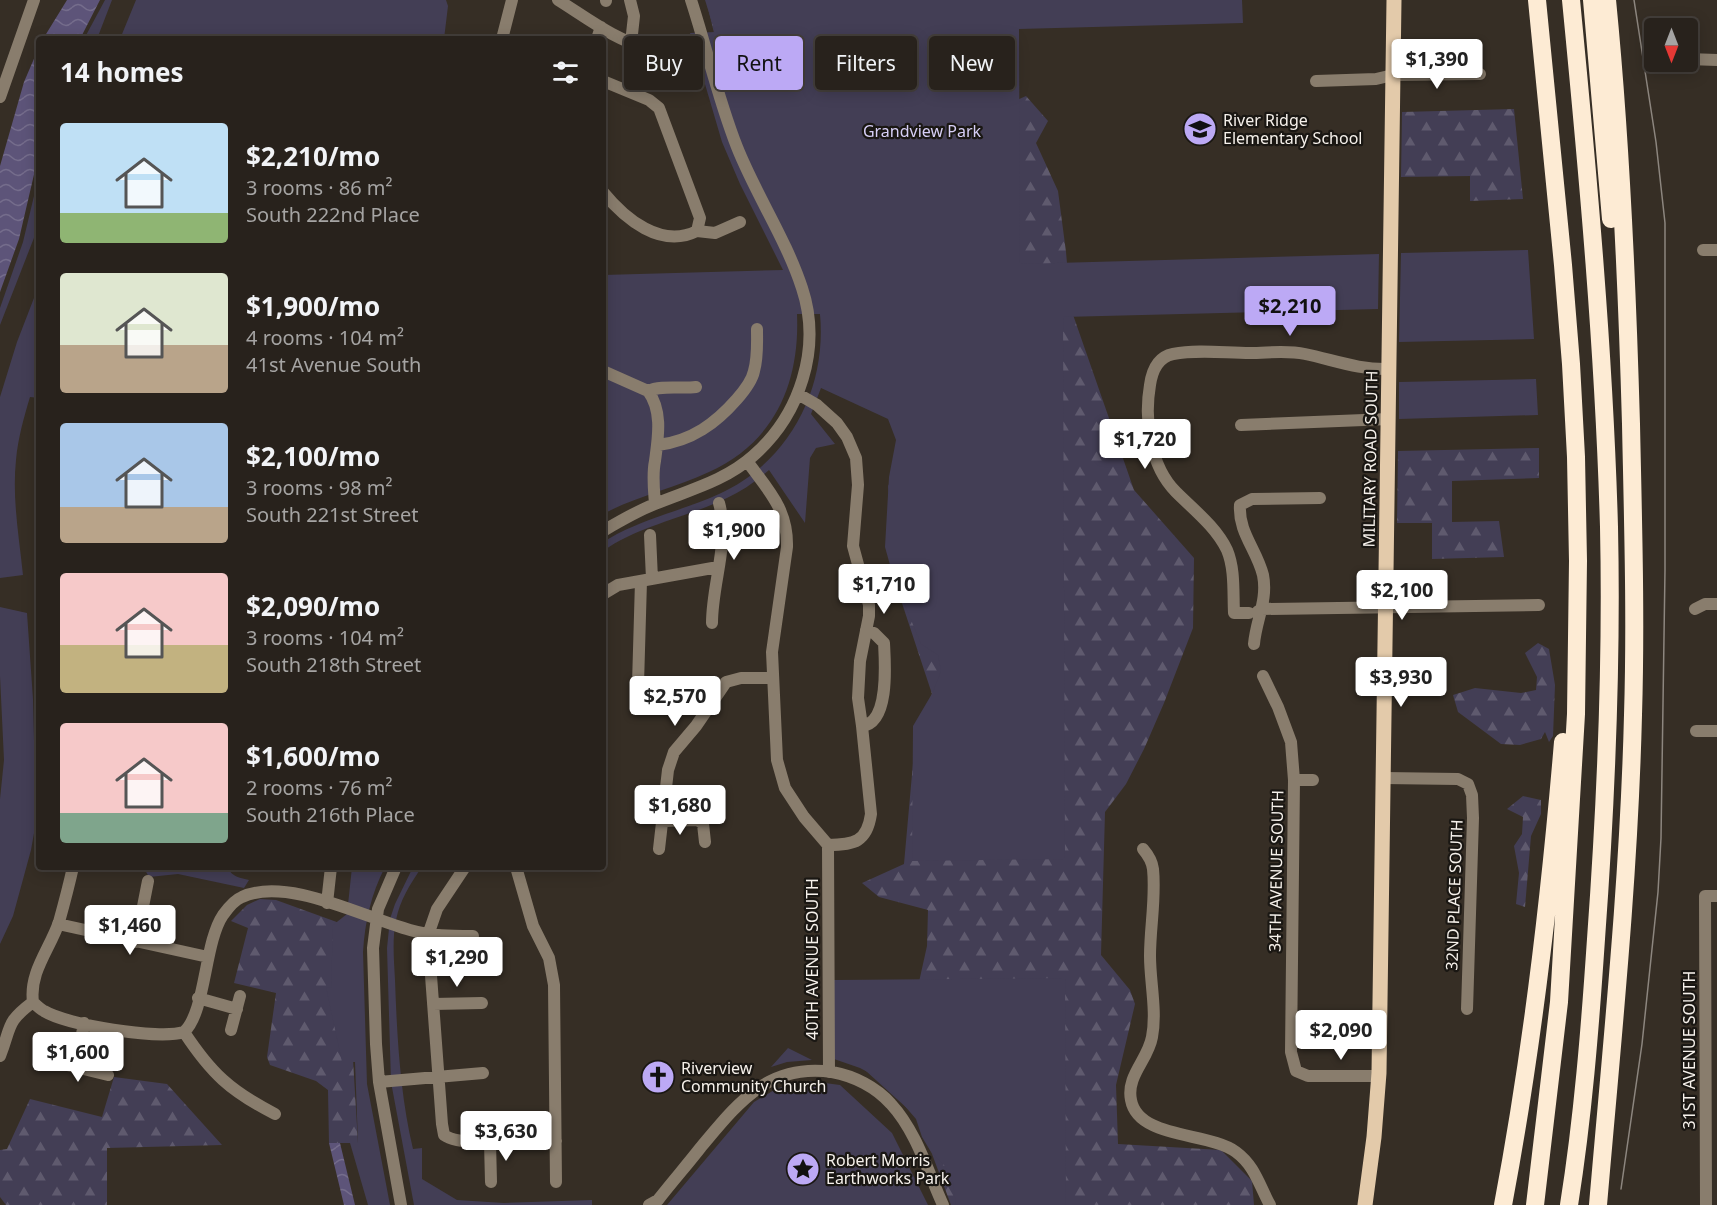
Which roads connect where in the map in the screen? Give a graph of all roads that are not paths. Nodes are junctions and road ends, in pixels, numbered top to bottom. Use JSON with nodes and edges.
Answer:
{"nodes":[{"id":1,"x":34,"y":0,"type":"edge"},
{"id":2,"x":512,"y":0,"type":"edge"},
{"id":3,"x":558,"y":0,"type":"edge"},
{"id":4,"x":630,"y":0,"type":"edge"},
{"id":5,"x":691,"y":0,"type":"edge"},
{"id":6,"x":1394,"y":0,"type":"edge"},
{"id":7,"x":1537,"y":0,"type":"edge"},
{"id":8,"x":1571,"y":0,"type":"edge"},
{"id":9,"x":1592,"y":0,"type":"edge"},
{"id":10,"x":1608,"y":0,"type":"edge"},
{"id":11,"x":599,"y":33,"type":"edge"},
{"id":12,"x":503,"y":36,"type":"edge"},
{"id":13,"x":632,"y":36,"type":"edge"},
{"id":14,"x":624,"y":41,"type":"edge"},
{"id":15,"x":703,"y":53,"type":"edge"},
{"id":16,"x":706,"y":53,"type":"junction"},
{"id":17,"x":1698,"y":59,"type":"edge"},
{"id":18,"x":1717,"y":60,"type":"edge"},
{"id":19,"x":1480,"y":74,"type":"dead end"},
{"id":20,"x":1393,"y":75,"type":"junction"},
{"id":21,"x":1316,"y":81,"type":"dead end"},
{"id":22,"x":606,"y":82,"type":"edge"},
{"id":23,"x":0,"y":97,"type":"edge"},
{"id":24,"x":606,"y":195,"type":"edge"},
{"id":25,"x":740,"y":222,"type":"dead end"},
{"id":26,"x":698,"y":231,"type":"junction"},
{"id":27,"x":1703,"y":250,"type":"dead end"},
{"id":28,"x":1717,"y":250,"type":"edge"},
{"id":29,"x":757,"y":329,"type":"dead end"},
{"id":30,"x":1389,"y":369,"type":"junction"},
{"id":31,"x":606,"y":372,"type":"edge"},
{"id":32,"x":696,"y":387,"type":"dead end"},
{"id":33,"x":648,"y":391,"type":"junction"},
{"id":34,"x":798,"y":394,"type":"junction"},
{"id":35,"x":1389,"y":418,"type":"junction"},
{"id":36,"x":1241,"y":425,"type":"dead end"},
{"id":37,"x":658,"y":448,"type":"junction"},
{"id":38,"x":747,"y":461,"type":"junction"},
{"id":39,"x":1320,"y":498,"type":"dead end"},
{"id":40,"x":659,"y":502,"type":"junction"},
{"id":41,"x":719,"y":503,"type":"dead end"},
{"id":42,"x":606,"y":529,"type":"edge"},
{"id":43,"x":650,"y":535,"type":"dead end"},
{"id":44,"x":1634,"y":540,"type":"junction"},
{"id":45,"x":1578,"y":561,"type":"junction"},
{"id":46,"x":718,"y":567,"type":"junction"},
{"id":47,"x":647,"y":580,"type":"junction"},
{"id":48,"x":606,"y":592,"type":"edge"},
{"id":49,"x":1717,"y":604,"type":"edge"},
{"id":50,"x":1539,"y":605,"type":"dead end"},
{"id":51,"x":1385,"y":606,"type":"junction"},
{"id":52,"x":1695,"y":609,"type":"dead end"},
{"id":53,"x":1256,"y":611,"type":"junction"},
{"id":54,"x":712,"y":623,"type":"dead end"},
{"id":55,"x":866,"y":630,"type":"junction"},
{"id":56,"x":1254,"y":644,"type":"dead end"},
{"id":57,"x":1263,"y":676,"type":"dead end"},
{"id":58,"x":772,"y":678,"type":"junction"},
{"id":59,"x":638,"y":684,"type":"dead end"},
{"id":60,"x":862,"y":726,"type":"junction"},
{"id":61,"x":1696,"y":731,"type":"dead end"},
{"id":62,"x":1717,"y":731,"type":"edge"},
{"id":63,"x":1384,"y":778,"type":"junction"},
{"id":64,"x":1294,"y":780,"type":"junction"},
{"id":65,"x":1313,"y":780,"type":"dead end"},
{"id":66,"x":662,"y":822,"type":"junction"},
{"id":67,"x":705,"y":842,"type":"dead end"},
{"id":68,"x":828,"y":845,"type":"junction"},
{"id":69,"x":659,"y":849,"type":"dead end"},
{"id":70,"x":1143,"y":849,"type":"dead end"},
{"id":71,"x":72,"y":870,"type":"edge"},
{"id":72,"x":331,"y":870,"type":"edge"},
{"id":73,"x":395,"y":870,"type":"edge"},
{"id":74,"x":463,"y":870,"type":"edge"},
{"id":75,"x":517,"y":870,"type":"edge"},
{"id":76,"x":148,"y":881,"type":"dead end"},
{"id":77,"x":1711,"y":896,"type":"edge"},
{"id":78,"x":327,"y":903,"type":"junction"},
{"id":79,"x":377,"y":919,"type":"junction"},
{"id":80,"x":58,"y":924,"type":"junction"},
{"id":81,"x":428,"y":935,"type":"junction"},
{"id":82,"x":473,"y":936,"type":"dead end"},
{"id":83,"x":136,"y":942,"type":"junction"},
{"id":84,"x":208,"y":957,"type":"junction"},
{"id":85,"x":240,"y":996,"type":"dead end"},
{"id":86,"x":198,"y":998,"type":"junction"},
{"id":87,"x":33,"y":1002,"type":"junction"},
{"id":88,"x":482,"y":1003,"type":"dead end"},
{"id":89,"x":433,"y":1004,"type":"junction"},
{"id":90,"x":237,"y":1009,"type":"junction"},
{"id":91,"x":1467,"y":1009,"type":"dead end"},
{"id":92,"x":84,"y":1023,"type":"junction"},
{"id":93,"x":231,"y":1030,"type":"dead end"},
{"id":94,"x":184,"y":1032,"type":"junction"},
{"id":95,"x":0,"y":1056,"type":"edge"},
{"id":96,"x":54,"y":1062,"type":"dead end"},
{"id":97,"x":76,"y":1067,"type":"junction"},
{"id":98,"x":829,"y":1072,"type":"junction"},
{"id":99,"x":483,"y":1073,"type":"dead end"},
{"id":100,"x":108,"y":1075,"type":"dead end"},
{"id":101,"x":438,"y":1076,"type":"junction"},
{"id":102,"x":1379,"y":1076,"type":"junction"},
{"id":103,"x":379,"y":1082,"type":"junction"},
{"id":104,"x":274,"y":1114,"type":"dead end"},
{"id":105,"x":556,"y":1141,"type":"junction"},
{"id":106,"x":490,"y":1142,"type":"junction"},
{"id":107,"x":491,"y":1182,"type":"dead end"},
{"id":108,"x":556,"y":1182,"type":"dead end"},
{"id":109,"x":655,"y":1203,"type":"edge"},
{"id":110,"x":401,"y":1205,"type":"edge"},
{"id":111,"x":943,"y":1205,"type":"edge"},
{"id":112,"x":1270,"y":1205,"type":"edge"},
{"id":113,"x":1365,"y":1205,"type":"edge"},
{"id":114,"x":1503,"y":1205,"type":"edge"},
{"id":115,"x":1535,"y":1205,"type":"edge"},
{"id":116,"x":1569,"y":1205,"type":"edge"},
{"id":117,"x":1595,"y":1205,"type":"edge"},
{"id":118,"x":1706,"y":1205,"type":"edge"}],
"edges":[{"from":1,"to":23,"type":"street"},
{"from":2,"to":12,"type":"street"},
{"from":3,"to":11,"type":"street"},
{"from":4,"to":13,"type":"street"},
{"from":5,"to":16,"type":"street"},
{"from":6,"to":20,"type":"main road","name":"MILITARY ROAD SOUTH"},
{"from":7,"to":45,"type":"highway"},
{"from":8,"to":116,"type":"highway"},
{"from":9,"to":44,"type":"highway"},
{"from":10,"to":44,"type":"highway"},
{"from":11,"to":14,"type":"street"},
{"from":15,"to":16,"type":"street"},
{"from":16,"to":34,"type":"street"},
{"from":17,"to":18,"type":"street"},
{"from":19,"to":20,"type":"street"},
{"from":20,"to":21,"type":"street"},
{"from":20,"to":30,"type":"main road","name":"MILITARY ROAD SOUTH"},
{"from":22,"to":26,"type":"street"},
{"from":24,"to":26,"type":"street"},
{"from":25,"to":26,"type":"street"},
{"from":27,"to":28,"type":"street"},
{"from":29,"to":37,"type":"street"},
{"from":30,"to":35,"type":"main road","name":"MILITARY ROAD SOUTH"},
{"from":30,"to":53,"type":"street"},
{"from":31,"to":33,"type":"street"},
{"from":32,"to":33,"type":"street"},
{"from":33,"to":37,"type":"street"},
{"from":34,"to":38,"type":"street"},
{"from":34,"to":55,"type":"street"},
{"from":35,"to":36,"type":"street"},
{"from":35,"to":51,"type":"main road","name":"MILITARY ROAD SOUTH"},
{"from":37,"to":40,"type":"street"},
{"from":38,"to":40,"type":"street"},
{"from":38,"to":58,"type":"street"},
{"from":39,"to":53,"type":"street"},
{"from":40,"to":42,"type":"street"},
{"from":41,"to":46,"type":"street"},
{"from":43,"to":47,"type":"street"},
{"from":44,"to":117,"type":"highway"},
{"from":45,"to":114,"type":"highway"},
{"from":45,"to":115,"type":"highway"},
{"from":46,"to":47,"type":"street"},
{"from":46,"to":54,"type":"street"},
{"from":47,"to":48,"type":"street"},
{"from":47,"to":59,"type":"street"},
{"from":49,"to":52,"type":"street"},
{"from":50,"to":51,"type":"street"},
{"from":51,"to":53,"type":"street"},
{"from":51,"to":63,"type":"main road","name":"MILITARY ROAD SOUTH"},
{"from":53,"to":56,"type":"street"},
{"from":55,"to":60,"type":"street"},
{"from":55,"to":60,"type":"street"},
{"from":57,"to":64,"type":"street","name":"34TH AVENUE SOUTH"},
{"from":58,"to":66,"type":"street"},
{"from":58,"to":68,"type":"street"},
{"from":60,"to":68,"type":"street"},
{"from":61,"to":62,"type":"street"},
{"from":63,"to":91,"type":"street","name":"32ND PLACE SOUTH"},
{"from":63,"to":102,"type":"main road","name":"MILITARY ROAD SOUTH"},
{"from":64,"to":65,"type":"street"},
{"from":64,"to":102,"type":"street","name":"34TH AVENUE SOUTH"},
{"from":66,"to":67,"type":"street"},
{"from":66,"to":69,"type":"street"},
{"from":68,"to":98,"type":"street","name":"40TH AVENUE SOUTH"},
{"from":70,"to":112,"type":"street"},
{"from":71,"to":80,"type":"street"},
{"from":72,"to":78,"type":"street"},
{"from":73,"to":79,"type":"street"},
{"from":74,"to":81,"type":"street"},
{"from":75,"to":105,"type":"street"},
{"from":76,"to":83,"type":"street"},
{"from":77,"to":118,"type":"street","name":"31ST AVENUE SOUTH"},
{"from":78,"to":79,"type":"street"},
{"from":78,"to":84,"type":"street"},
{"from":79,"to":81,"type":"street"},
{"from":79,"to":103,"type":"street"},
{"from":80,"to":83,"type":"street"},
{"from":80,"to":87,"type":"street"},
{"from":81,"to":82,"type":"street"},
{"from":81,"to":89,"type":"street"},
{"from":83,"to":84,"type":"street"},
{"from":84,"to":86,"type":"street"},
{"from":85,"to":90,"type":"street"},
{"from":86,"to":90,"type":"street"},
{"from":86,"to":94,"type":"street"},
{"from":87,"to":92,"type":"street"},
{"from":87,"to":95,"type":"street"},
{"from":88,"to":89,"type":"street"},
{"from":89,"to":101,"type":"street"},
{"from":90,"to":93,"type":"street"},
{"from":92,"to":94,"type":"street"},
{"from":92,"to":97,"type":"street"},
{"from":94,"to":104,"type":"street"},
{"from":96,"to":97,"type":"street"},
{"from":97,"to":100,"type":"street"},
{"from":98,"to":109,"type":"street"},
{"from":98,"to":111,"type":"street"},
{"from":99,"to":101,"type":"street"},
{"from":101,"to":103,"type":"street"},
{"from":101,"to":106,"type":"street"},
{"from":102,"to":113,"type":"main road","name":"MILITARY ROAD SOUTH"},
{"from":103,"to":110,"type":"street"},
{"from":105,"to":106,"type":"street"},
{"from":105,"to":108,"type":"street"},
{"from":106,"to":107,"type":"street"}]}
